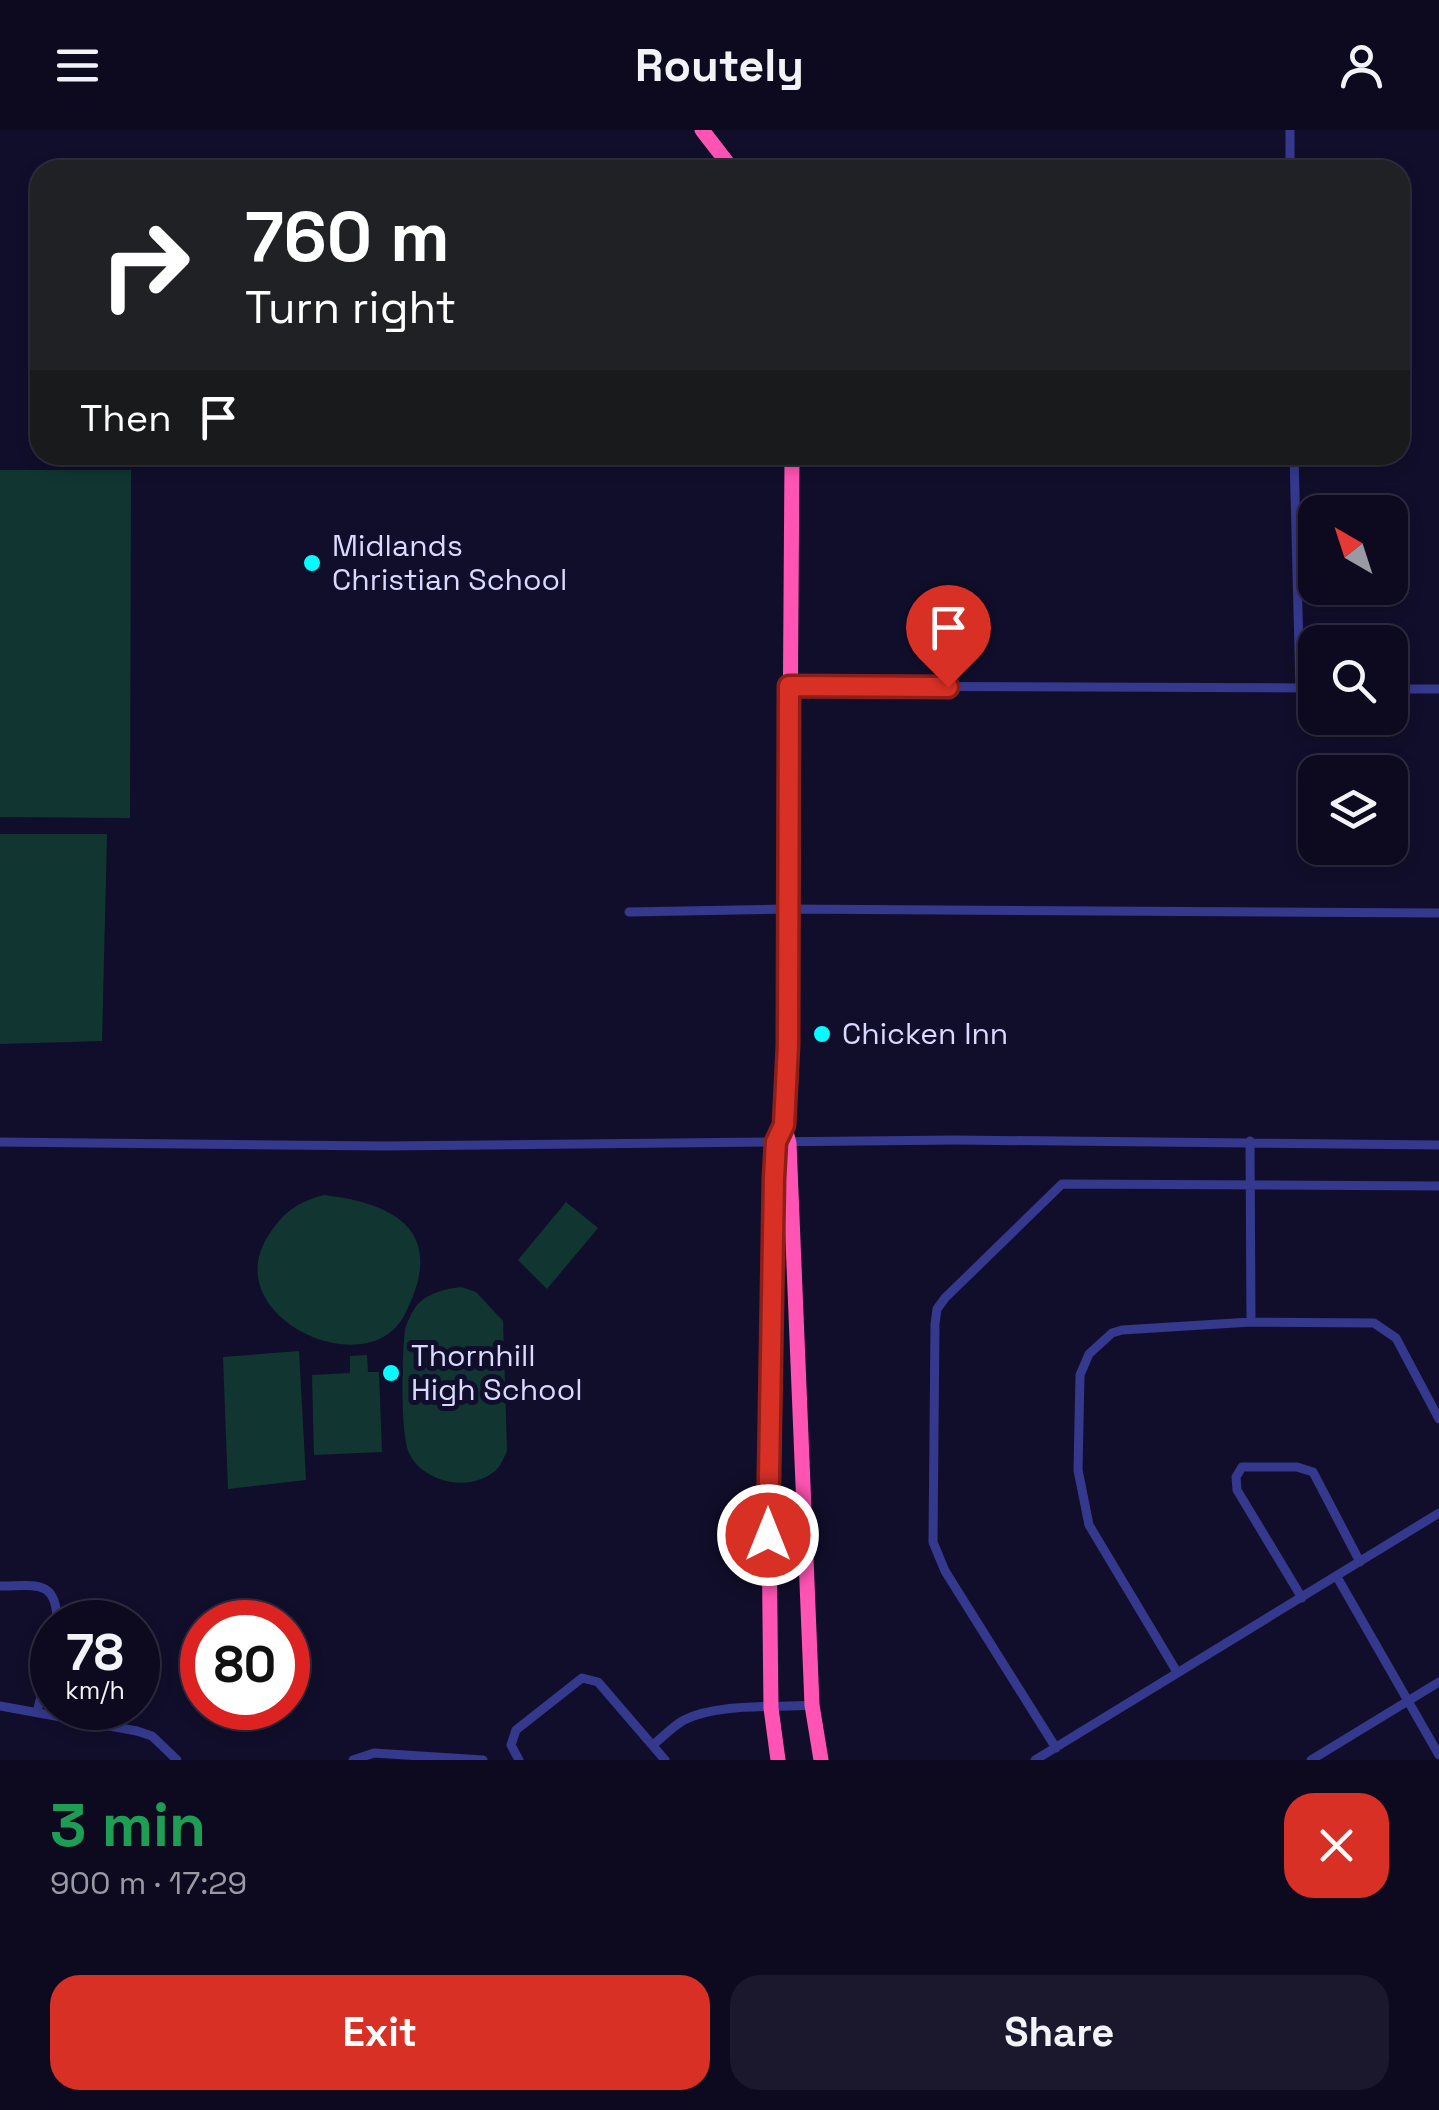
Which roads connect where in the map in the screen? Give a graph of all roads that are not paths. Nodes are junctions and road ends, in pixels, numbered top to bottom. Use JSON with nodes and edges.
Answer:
{"nodes":[{"id":1,"x":1290,"y":130,"type":"edge"},
{"id":2,"x":708,"y":132,"type":"edge"},
{"id":3,"x":727,"y":160,"type":"edge"},
{"id":4,"x":1290,"y":160,"type":"edge"},
{"id":5,"x":792,"y":465,"type":"edge"},
{"id":6,"x":1294,"y":465,"type":"edge"},
{"id":7,"x":1298,"y":625,"type":"edge"},
{"id":8,"x":789,"y":686,"type":"junction"},
{"id":9,"x":1298,"y":688,"type":"edge"},
{"id":10,"x":1408,"y":689,"type":"edge"},
{"id":11,"x":1439,"y":689,"type":"edge"},
{"id":12,"x":788,"y":909,"type":"junction"},
{"id":13,"x":629,"y":912,"type":"dead end"},
{"id":14,"x":1439,"y":913,"type":"edge"},
{"id":15,"x":0,"y":1142,"type":"edge"},
{"id":16,"x":782,"y":1142,"type":"junction"},
{"id":17,"x":1250,"y":1142,"type":"junction"},
{"id":18,"x":1439,"y":1145,"type":"edge"},
{"id":19,"x":1251,"y":1186,"type":"junction"},
{"id":20,"x":1439,"y":1186,"type":"edge"},
{"id":21,"x":1251,"y":1322,"type":"junction"},
{"id":22,"x":1439,"y":1419,"type":"edge"},
{"id":23,"x":1439,"y":1513,"type":"edge"},
{"id":24,"x":1360,"y":1562,"type":"junction"},
{"id":25,"x":1337,"y":1576,"type":"junction"},
{"id":26,"x":0,"y":1586,"type":"edge"},
{"id":27,"x":1302,"y":1598,"type":"junction"},
{"id":28,"x":54,"y":1600,"type":"edge"},
{"id":29,"x":1178,"y":1672,"type":"junction"},
{"id":30,"x":1439,"y":1682,"type":"edge"},
{"id":31,"x":1407,"y":1701,"type":"junction"},
{"id":32,"x":812,"y":1705,"type":"junction"},
{"id":33,"x":0,"y":1706,"type":"edge"},
{"id":34,"x":770,"y":1708,"type":"junction"},
{"id":35,"x":30,"y":1710,"type":"edge"},
{"id":36,"x":132,"y":1730,"type":"edge"},
{"id":37,"x":653,"y":1745,"type":"junction"},
{"id":38,"x":1056,"y":1748,"type":"junction"},
{"id":39,"x":1439,"y":1756,"type":"edge"},
{"id":40,"x":177,"y":1760,"type":"edge"},
{"id":41,"x":354,"y":1760,"type":"edge"},
{"id":42,"x":482,"y":1760,"type":"edge"},
{"id":43,"x":519,"y":1760,"type":"edge"},
{"id":44,"x":664,"y":1760,"type":"edge"},
{"id":45,"x":778,"y":1760,"type":"edge"},
{"id":46,"x":821,"y":1760,"type":"edge"},
{"id":47,"x":1035,"y":1760,"type":"edge"},
{"id":48,"x":1311,"y":1760,"type":"edge"}],
"edges":[{"from":1,"to":4,"type":"street"},
{"from":2,"to":3,"type":"highway"},
{"from":5,"to":8,"type":"highway"},
{"from":6,"to":7,"type":"street"},
{"from":8,"to":9,"type":"street"},
{"from":8,"to":12,"type":"highway"},
{"from":10,"to":11,"type":"street"},
{"from":12,"to":13,"type":"street"},
{"from":12,"to":14,"type":"street"},
{"from":12,"to":16,"type":"highway"},
{"from":15,"to":16,"type":"street"},
{"from":16,"to":17,"type":"street"},
{"from":16,"to":32,"type":"highway"},
{"from":16,"to":34,"type":"highway"},
{"from":17,"to":18,"type":"street"},
{"from":17,"to":19,"type":"street"},
{"from":19,"to":20,"type":"street"},
{"from":19,"to":21,"type":"street"},
{"from":19,"to":38,"type":"street"},
{"from":21,"to":22,"type":"street"},
{"from":21,"to":29,"type":"street"},
{"from":23,"to":24,"type":"street"},
{"from":24,"to":25,"type":"street"},
{"from":24,"to":27,"type":"street"},
{"from":25,"to":27,"type":"street"},
{"from":25,"to":31,"type":"street"},
{"from":26,"to":28,"type":"street"},
{"from":27,"to":29,"type":"street"},
{"from":29,"to":38,"type":"street"},
{"from":30,"to":31,"type":"street"},
{"from":31,"to":39,"type":"street"},
{"from":31,"to":48,"type":"street"},
{"from":32,"to":34,"type":"street"},
{"from":32,"to":46,"type":"highway"},
{"from":33,"to":35,"type":"street"},
{"from":34,"to":37,"type":"street"},
{"from":34,"to":45,"type":"highway"},
{"from":36,"to":40,"type":"street"},
{"from":37,"to":43,"type":"street"},
{"from":37,"to":44,"type":"street"},
{"from":38,"to":47,"type":"street"},
{"from":41,"to":42,"type":"street"}]}
